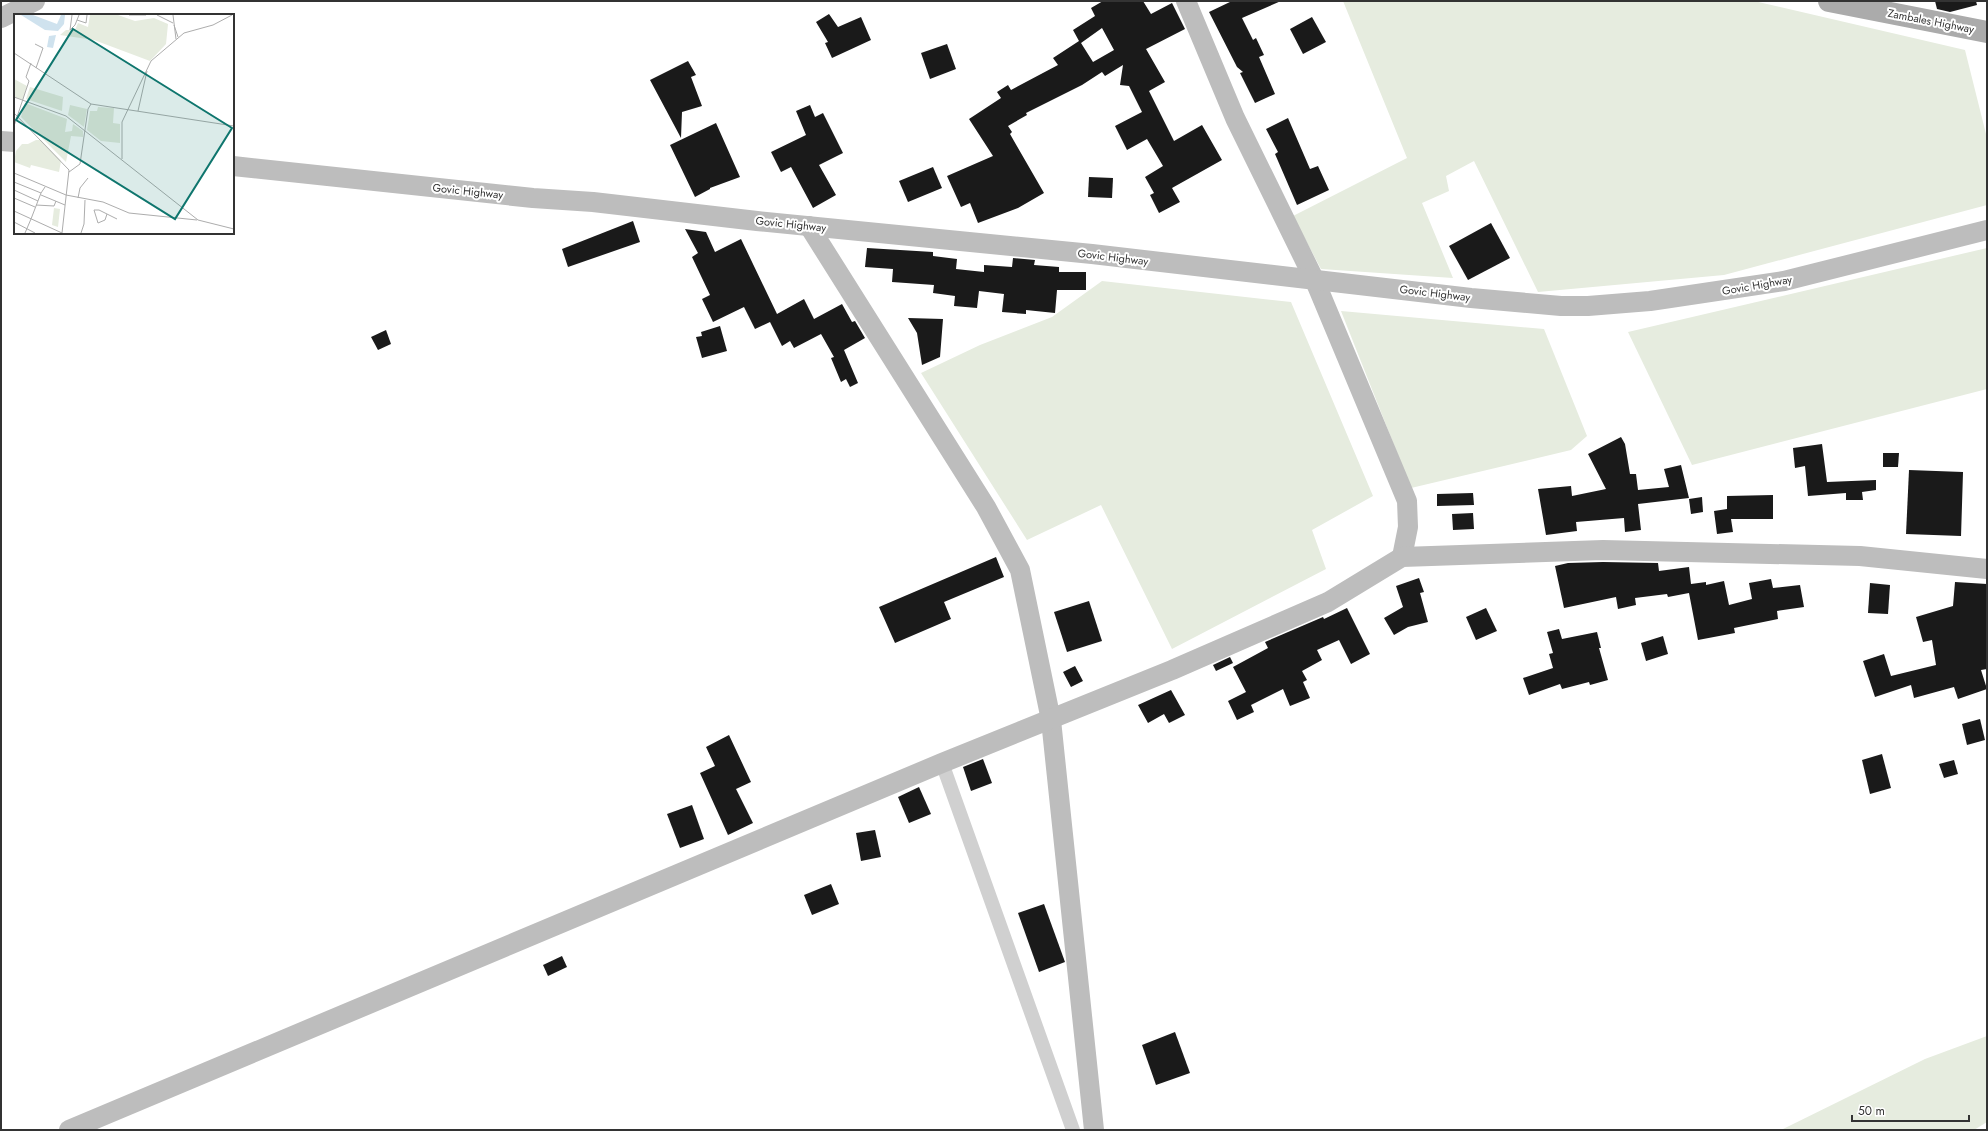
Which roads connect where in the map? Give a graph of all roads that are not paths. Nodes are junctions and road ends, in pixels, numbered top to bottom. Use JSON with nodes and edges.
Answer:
{"nodes":[{"id":1,"x":35,"y":1,"type":"edge"},
{"id":2,"x":1186,"y":1,"type":"edge"},
{"id":3,"x":1829,"y":1,"type":"edge"},
{"id":4,"x":1,"y":18,"type":"edge"},
{"id":5,"x":1987,"y":32,"type":"edge"},
{"id":6,"x":1,"y":141,"type":"edge"},
{"id":7,"x":14,"y":142,"type":"edge"},
{"id":8,"x":234,"y":166,"type":"edge"},
{"id":9,"x":808,"y":226,"type":"junction"},
{"id":10,"x":1987,"y":230,"type":"edge"},
{"id":11,"x":1315,"y":281,"type":"junction"},
{"id":12,"x":1402,"y":557,"type":"junction"},
{"id":13,"x":1987,"y":568,"type":"edge"},
{"id":14,"x":1051,"y":720,"type":"junction"},
{"id":15,"x":942,"y":763,"type":"junction"},
{"id":16,"x":69,"y":1130,"type":"edge"},
{"id":17,"x":1073,"y":1130,"type":"edge"},
{"id":18,"x":1094,"y":1130,"type":"edge"}],
"edges":[{"from":1,"to":4,"type":"street"},
{"from":2,"to":11,"type":"street"},
{"from":3,"to":5,"type":"main road","name":"Zambales Highway"},
{"from":6,"to":7,"type":"street"},
{"from":8,"to":9,"type":"street","name":"Govic Highway"},
{"from":9,"to":11,"type":"street","name":"Govic Highway"},
{"from":9,"to":14,"type":"street"},
{"from":10,"to":11,"type":"street","name":"Govic Highway"},
{"from":11,"to":12,"type":"street"},
{"from":12,"to":13,"type":"street"},
{"from":12,"to":14,"type":"street"},
{"from":14,"to":15,"type":"street"},
{"from":14,"to":18,"type":"street"},
{"from":15,"to":16,"type":"street"},
{"from":15,"to":17,"type":"street"}]}
